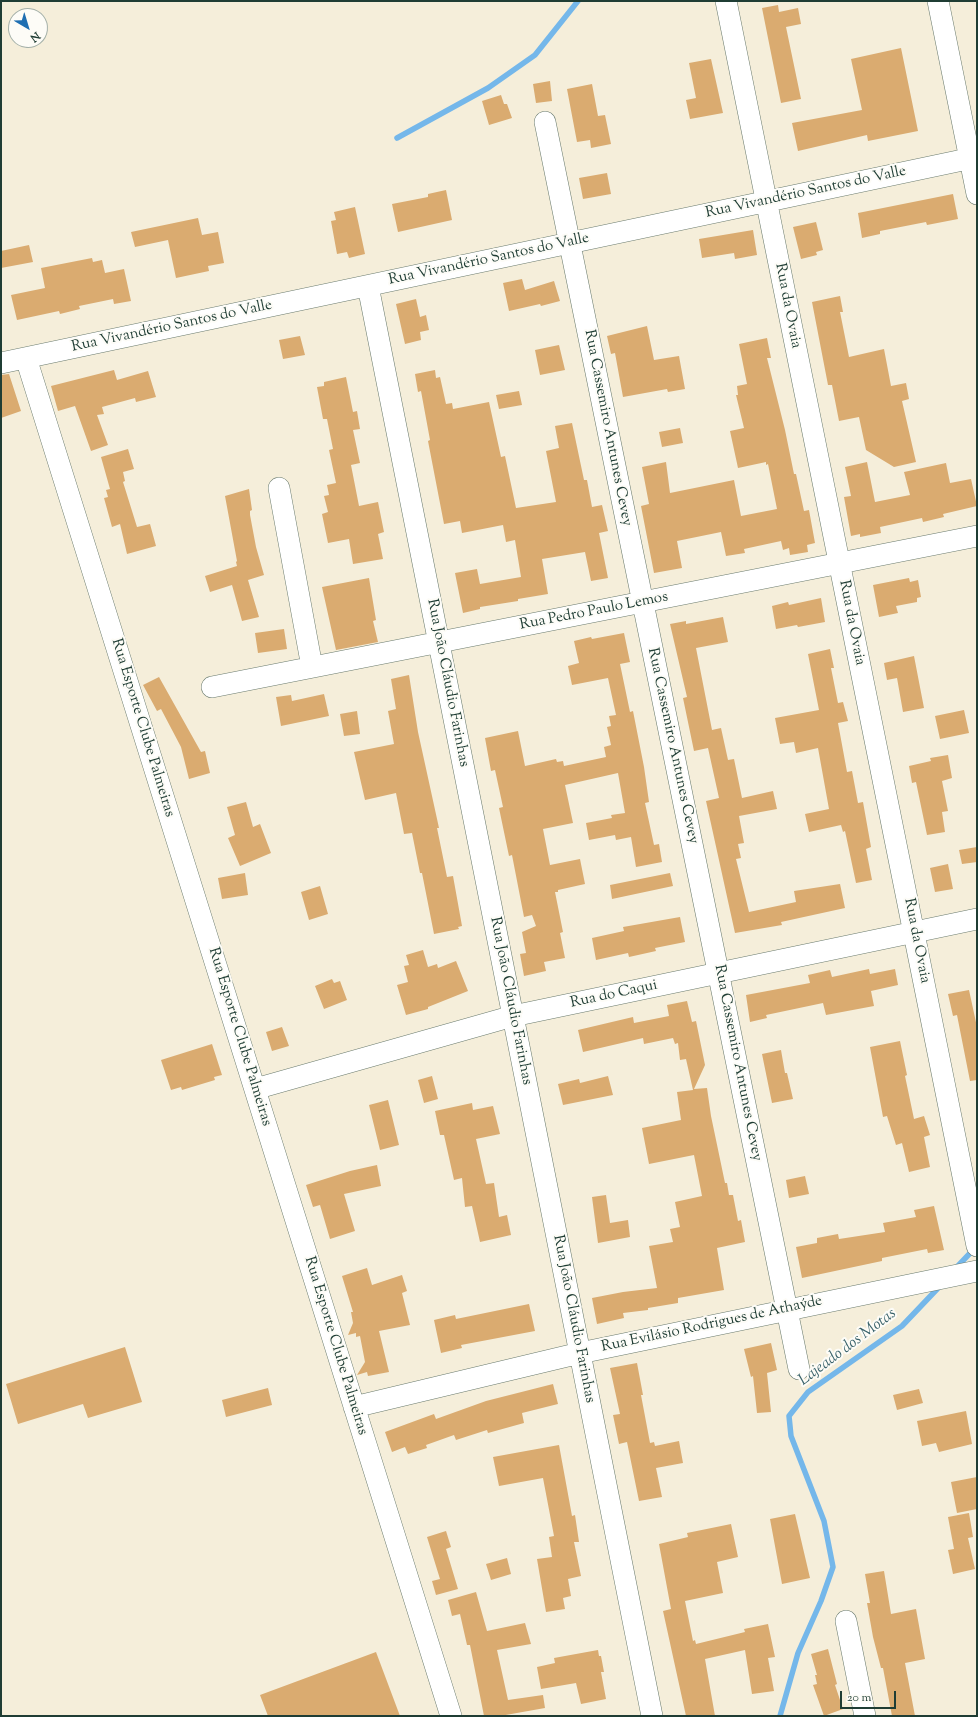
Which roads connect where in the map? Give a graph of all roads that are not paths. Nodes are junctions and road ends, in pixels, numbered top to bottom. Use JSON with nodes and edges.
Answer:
{"nodes":[{"id":1,"x":726,"y":1,"type":"edge"},
{"id":2,"x":938,"y":1,"type":"edge"},
{"id":3,"x":545,"y":122,"type":"dead end"},
{"id":4,"x":973,"y":158,"type":"edge"},
{"id":5,"x":977,"y":194,"type":"edge"},
{"id":6,"x":766,"y":201,"type":"junction"},
{"id":7,"x":570,"y":243,"type":"junction"},
{"id":8,"x":368,"y":286,"type":"junction"},
{"id":9,"x":26,"y":358,"type":"junction"},
{"id":10,"x":1,"y":363,"type":"edge"},
{"id":11,"x":279,"y":488,"type":"dead end"},
{"id":12,"x":977,"y":536,"type":"edge"},
{"id":13,"x":839,"y":564,"type":"junction"},
{"id":14,"x":643,"y":602,"type":"junction"},
{"id":15,"x":439,"y":642,"type":"junction"},
{"id":16,"x":312,"y":667,"type":"junction"},
{"id":17,"x":212,"y":687,"type":"dead end"},
{"id":18,"x":977,"y":919,"type":"edge"},
{"id":19,"x":914,"y":932,"type":"junction"},
{"id":20,"x":718,"y":973,"type":"junction"},
{"id":21,"x":513,"y":1016,"type":"junction"},
{"id":22,"x":255,"y":1089,"type":"junction"},
{"id":23,"x":976,"y":1240,"type":"edge"},
{"id":24,"x":969,"y":1272,"type":"edge"},
{"id":25,"x":787,"y":1310,"type":"junction"},
{"id":26,"x":580,"y":1352,"type":"junction"},
{"id":27,"x":799,"y":1369,"type":"dead end"},
{"id":28,"x":354,"y":1407,"type":"junction"},
{"id":29,"x":846,"y":1621,"type":"dead end"},
{"id":30,"x":451,"y":1716,"type":"edge"},
{"id":31,"x":652,"y":1716,"type":"edge"},
{"id":32,"x":866,"y":1716,"type":"edge"}],
"edges":[{"from":1,"to":6,"type":"street","name":"Rua da Ovaia"},
{"from":2,"to":4,"type":"street"},
{"from":3,"to":7,"type":"street","name":"Rua Cassemiro Antunes Cevey"},
{"from":4,"to":5,"type":"street"},
{"from":4,"to":6,"type":"street","name":"Rua Vivandério Santos do Valle"},
{"from":6,"to":7,"type":"street","name":"Rua Vivandério Santos do Valle"},
{"from":6,"to":13,"type":"street","name":"Rua da Ovaia"},
{"from":7,"to":8,"type":"street","name":"Rua Vivandério Santos do Valle"},
{"from":7,"to":14,"type":"street","name":"Rua Cassemiro Antunes Cevey"},
{"from":8,"to":9,"type":"street","name":"Rua Vivandério Santos do Valle"},
{"from":8,"to":15,"type":"street","name":"Rua João Cláudio Farinhas"},
{"from":9,"to":10,"type":"street","name":"Rua Vivandério Santos do Valle"},
{"from":9,"to":22,"type":"street","name":"Rua Esporte Clube Palmeiras"},
{"from":11,"to":16,"type":"street"},
{"from":12,"to":13,"type":"street","name":"Rua Pedro Paulo Lemos"},
{"from":13,"to":14,"type":"street","name":"Rua Pedro Paulo Lemos"},
{"from":13,"to":19,"type":"street","name":"Rua da Ovaia"},
{"from":14,"to":15,"type":"street","name":"Rua Pedro Paulo Lemos"},
{"from":14,"to":20,"type":"street","name":"Rua Cassemiro Antunes Cevey"},
{"from":15,"to":16,"type":"street","name":"Rua Pedro Paulo Lemos"},
{"from":15,"to":21,"type":"street","name":"Rua João Cláudio Farinhas"},
{"from":16,"to":17,"type":"street","name":"Rua Pedro Paulo Lemos"},
{"from":18,"to":19,"type":"street","name":"Rua do Caqui"},
{"from":19,"to":20,"type":"street","name":"Rua do Caqui"},
{"from":19,"to":23,"type":"street","name":"Rua da Ovaia"},
{"from":20,"to":21,"type":"street","name":"Rua do Caqui"},
{"from":20,"to":25,"type":"street","name":"Rua Cassemiro Antunes Cevey"},
{"from":21,"to":22,"type":"street","name":"Rua do Caqui"},
{"from":21,"to":26,"type":"street","name":"Rua João Cláudio Farinhas"},
{"from":22,"to":28,"type":"street","name":"Rua Esporte Clube Palmeiras"},
{"from":24,"to":25,"type":"street","name":"Rua Evilásio Rodrigues de Athaýde"},
{"from":25,"to":26,"type":"street","name":"Rua Evilásio Rodrigues de Athaýde"},
{"from":25,"to":27,"type":"street","name":"Rua Cassemiro Antunes Cevey"},
{"from":26,"to":28,"type":"street","name":"Rua Evilásio Rodrigues de Athaýde"},
{"from":26,"to":31,"type":"street","name":"Rua João Cláudio Farinhas"},
{"from":28,"to":30,"type":"street","name":"Rua Esporte Clube Palmeiras"},
{"from":29,"to":32,"type":"street"}]}
